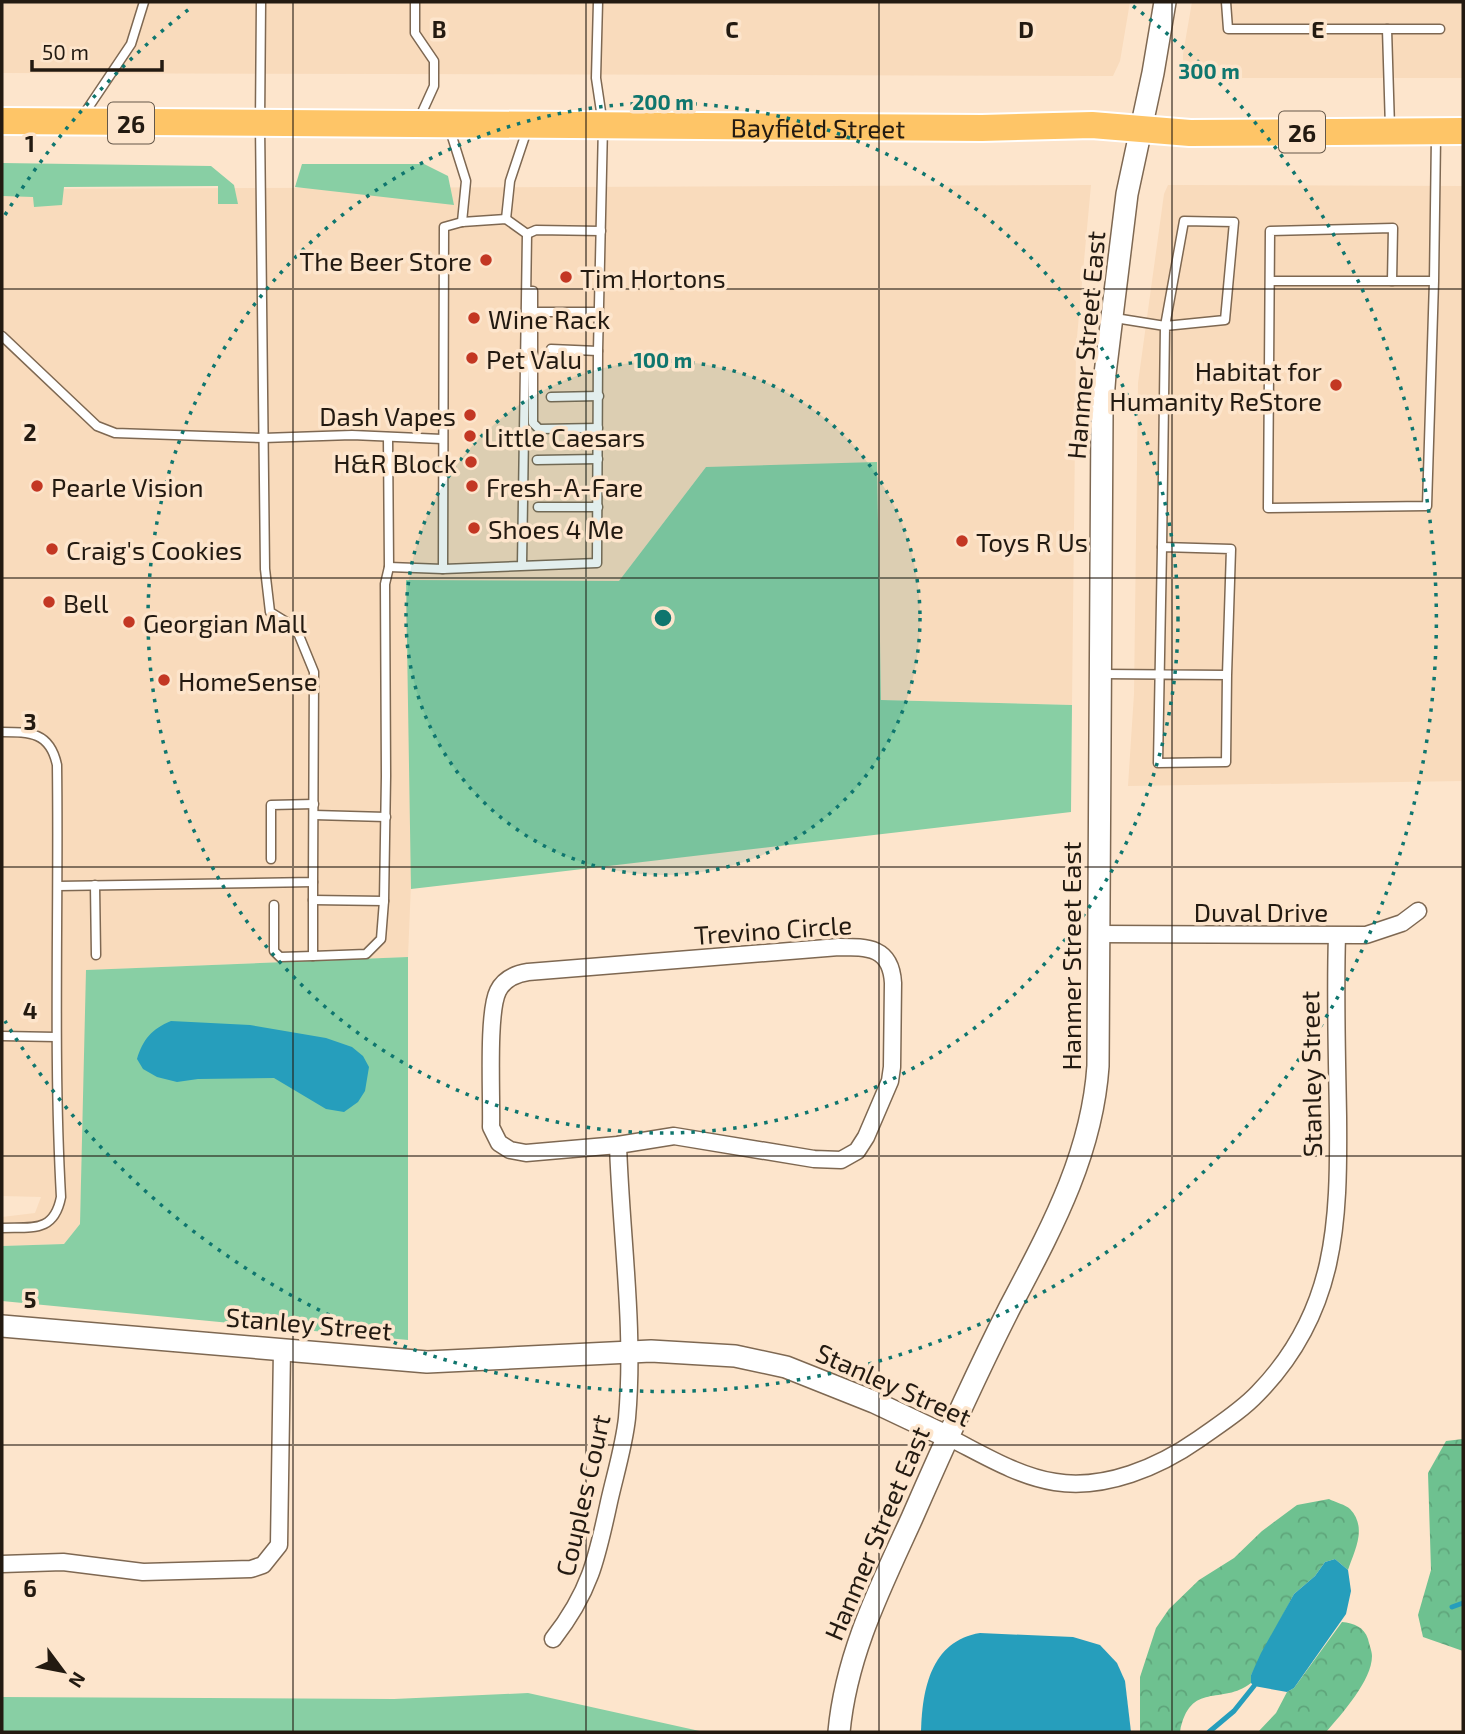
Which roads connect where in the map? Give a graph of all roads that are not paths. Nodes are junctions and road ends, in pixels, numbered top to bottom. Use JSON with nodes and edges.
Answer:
{"nodes":[{"id":1,"x":144,"y":2,"type":"edge"},
{"id":2,"x":261,"y":2,"type":"edge"},
{"id":3,"x":415,"y":2,"type":"edge"},
{"id":4,"x":598,"y":2,"type":"edge"},
{"id":5,"x":1165,"y":2,"type":"edge"},
{"id":6,"x":1226,"y":2,"type":"edge"},
{"id":7,"x":1387,"y":29,"type":"junction"},
{"id":8,"x":1440,"y":29,"type":"dead end"},
{"id":9,"x":2,"y":121,"type":"edge"},
{"id":10,"x":78,"y":122,"type":"junction"},
{"id":11,"x":260,"y":124,"type":"junction"},
{"id":12,"x":417,"y":124,"type":"junction"},
{"id":13,"x":448,"y":124,"type":"junction"},
{"id":14,"x":528,"y":125,"type":"junction"},
{"id":15,"x":603,"y":125,"type":"junction"},
{"id":16,"x":1141,"y":130,"type":"junction"},
{"id":17,"x":1436,"y":130,"type":"junction"},
{"id":18,"x":1390,"y":131,"type":"junction"},
{"id":19,"x":1463,"y":131,"type":"edge"},
{"id":20,"x":506,"y":219,"type":"junction"},
{"id":21,"x":462,"y":222,"type":"junction"},
{"id":22,"x":601,"y":231,"type":"junction"},
{"id":23,"x":527,"y":234,"type":"junction"},
{"id":24,"x":1271,"y":281,"type":"junction"},
{"id":25,"x":1392,"y":281,"type":"junction"},
{"id":26,"x":1434,"y":281,"type":"junction"},
{"id":27,"x":527,"y":291,"type":"junction"},
{"id":28,"x":533,"y":312,"type":"junction"},
{"id":29,"x":599,"y":312,"type":"junction"},
{"id":30,"x":1113,"y":318,"type":"junction"},
{"id":31,"x":1166,"y":326,"type":"junction"},
{"id":32,"x":2,"y":336,"type":"edge"},
{"id":33,"x":551,"y":349,"type":"dead end"},
{"id":34,"x":598,"y":351,"type":"junction"},
{"id":35,"x":599,"y":396,"type":"junction"},
{"id":36,"x":551,"y":397,"type":"dead end"},
{"id":37,"x":598,"y":428,"type":"junction"},
{"id":38,"x":388,"y":437,"type":"junction"},
{"id":39,"x":263,"y":438,"type":"junction"},
{"id":40,"x":442,"y":439,"type":"junction"},
{"id":41,"x":598,"y":459,"type":"junction"},
{"id":42,"x":537,"y":460,"type":"dead end"},
{"id":43,"x":538,"y":507,"type":"dead end"},
{"id":44,"x":598,"y":507,"type":"junction"},
{"id":45,"x":1161,"y":547,"type":"junction"},
{"id":46,"x":522,"y":565,"type":"junction"},
{"id":47,"x":389,"y":567,"type":"junction"},
{"id":48,"x":443,"y":569,"type":"junction"},
{"id":49,"x":1099,"y":674,"type":"junction"},
{"id":50,"x":1158,"y":675,"type":"junction"},
{"id":51,"x":1227,"y":675,"type":"junction"},
{"id":52,"x":2,"y":732,"type":"edge"},
{"id":53,"x":314,"y":804,"type":"junction"},
{"id":54,"x":314,"y":814,"type":"junction"},
{"id":55,"x":386,"y":817,"type":"junction"},
{"id":56,"x":271,"y":859,"type":"dead end"},
{"id":57,"x":313,"y":883,"type":"junction"},
{"id":58,"x":95,"y":885,"type":"junction"},
{"id":59,"x":58,"y":886,"type":"junction"},
{"id":60,"x":313,"y":900,"type":"junction"},
{"id":61,"x":384,"y":901,"type":"junction"},
{"id":62,"x":274,"y":905,"type":"dead end"},
{"id":63,"x":1418,"y":911,"type":"dead end"},
{"id":64,"x":1098,"y":934,"type":"junction"},
{"id":65,"x":1337,"y":936,"type":"junction"},
{"id":66,"x":96,"y":955,"type":"dead end"},
{"id":67,"x":313,"y":956,"type":"junction"},
{"id":68,"x":2,"y":1037,"type":"edge"},
{"id":69,"x":56,"y":1037,"type":"junction"},
{"id":70,"x":618,"y":1145,"type":"junction"},
{"id":71,"x":2,"y":1228,"type":"edge"},
{"id":72,"x":2,"y":1326,"type":"edge"},
{"id":73,"x":282,"y":1349,"type":"junction"},
{"id":74,"x":629,"y":1352,"type":"junction"},
{"id":75,"x":948,"y":1437,"type":"junction"},
{"id":76,"x":2,"y":1564,"type":"edge"},
{"id":77,"x":554,"y":1639,"type":"dead end"},
{"id":78,"x":839,"y":1732,"type":"edge"}],
"edges":[{"from":1,"to":10,"type":"lane"},
{"from":2,"to":11,"type":"lane"},
{"from":3,"to":12,"type":"lane"},
{"from":4,"to":15,"type":"lane"},
{"from":5,"to":16,"type":"street","name":"Hanmer Street East"},
{"from":6,"to":7,"type":"lane"},
{"from":7,"to":8,"type":"lane"},
{"from":7,"to":18,"type":"lane"},
{"from":9,"to":10,"type":"main road","name":"Bayfield Street","number":"26"},
{"from":10,"to":11,"type":"main road","name":"Bayfield Street","number":"26"},
{"from":11,"to":12,"type":"main road","name":"Bayfield Street","number":"26"},
{"from":11,"to":39,"type":"lane"},
{"from":12,"to":13,"type":"main road","name":"Bayfield Street","number":"26"},
{"from":13,"to":14,"type":"main road","name":"Bayfield Street","number":"26"},
{"from":13,"to":21,"type":"lane"},
{"from":14,"to":15,"type":"main road","name":"Bayfield Street","number":"26"},
{"from":14,"to":20,"type":"lane"},
{"from":15,"to":16,"type":"main road","name":"Bayfield Street","number":"26"},
{"from":15,"to":22,"type":"lane"},
{"from":16,"to":18,"type":"main road","name":"Bayfield Street","number":"26"},
{"from":16,"to":30,"type":"street","name":"Hanmer Street East"},
{"from":17,"to":18,"type":"main road","name":"Bayfield Street","number":"26"},
{"from":17,"to":19,"type":"main road","name":"Bayfield Street","number":"26"},
{"from":17,"to":26,"type":"lane"},
{"from":20,"to":21,"type":"lane"},
{"from":20,"to":23,"type":"lane"},
{"from":21,"to":40,"type":"lane"},
{"from":22,"to":23,"type":"lane"},
{"from":22,"to":29,"type":"lane"},
{"from":23,"to":27,"type":"lane"},
{"from":24,"to":25,"type":"lane"},
{"from":24,"to":25,"type":"lane"},
{"from":24,"to":26,"type":"lane"},
{"from":25,"to":26,"type":"lane"},
{"from":27,"to":28,"type":"lane"},
{"from":27,"to":46,"type":"lane"},
{"from":28,"to":29,"type":"lane"},
{"from":28,"to":37,"type":"lane"},
{"from":29,"to":34,"type":"lane"},
{"from":30,"to":31,"type":"lane"},
{"from":30,"to":49,"type":"street","name":"Hanmer Street East"},
{"from":31,"to":31,"type":"lane"},
{"from":31,"to":45,"type":"lane"},
{"from":32,"to":39,"type":"lane"},
{"from":33,"to":34,"type":"lane"},
{"from":34,"to":35,"type":"lane"},
{"from":35,"to":36,"type":"lane"},
{"from":35,"to":37,"type":"lane"},
{"from":37,"to":41,"type":"lane"},
{"from":38,"to":39,"type":"lane"},
{"from":38,"to":40,"type":"lane"},
{"from":38,"to":47,"type":"lane"},
{"from":39,"to":53,"type":"lane"},
{"from":40,"to":48,"type":"lane"},
{"from":41,"to":42,"type":"lane"},
{"from":41,"to":44,"type":"lane"},
{"from":43,"to":44,"type":"lane"},
{"from":44,"to":46,"type":"lane"},
{"from":45,"to":50,"type":"lane"},
{"from":45,"to":51,"type":"lane"},
{"from":46,"to":48,"type":"lane"},
{"from":47,"to":48,"type":"lane"},
{"from":47,"to":55,"type":"lane"},
{"from":49,"to":50,"type":"lane"},
{"from":49,"to":64,"type":"street","name":"Hanmer Street East"},
{"from":50,"to":51,"type":"lane"},
{"from":50,"to":51,"type":"lane"},
{"from":52,"to":59,"type":"lane"},
{"from":53,"to":54,"type":"lane"},
{"from":53,"to":56,"type":"lane"},
{"from":54,"to":55,"type":"lane"},
{"from":54,"to":57,"type":"lane"},
{"from":55,"to":61,"type":"lane"},
{"from":57,"to":58,"type":"lane"},
{"from":57,"to":60,"type":"lane"},
{"from":58,"to":59,"type":"lane"},
{"from":58,"to":66,"type":"lane"},
{"from":59,"to":69,"type":"lane"},
{"from":60,"to":61,"type":"lane"},
{"from":60,"to":67,"type":"lane"},
{"from":61,"to":67,"type":"lane"},
{"from":62,"to":67,"type":"lane"},
{"from":63,"to":65,"type":"street","name":"Duval Drive"},
{"from":64,"to":65,"type":"street","name":"Duval Drive"},
{"from":64,"to":75,"type":"street","name":"Hanmer Street East"},
{"from":65,"to":75,"type":"street","name":"Stanley Street"},
{"from":68,"to":69,"type":"lane"},
{"from":69,"to":71,"type":"lane"},
{"from":70,"to":70,"type":"street","name":"Trevino Circle"},
{"from":70,"to":74,"type":"street"},
{"from":72,"to":73,"type":"street","name":"Stanley Street"},
{"from":73,"to":74,"type":"street","name":"Stanley Street"},
{"from":73,"to":76,"type":"street"},
{"from":74,"to":75,"type":"street","name":"Stanley Street"},
{"from":74,"to":77,"type":"street","name":"Couples Court"},
{"from":75,"to":78,"type":"street","name":"Hanmer Street East"}]}
